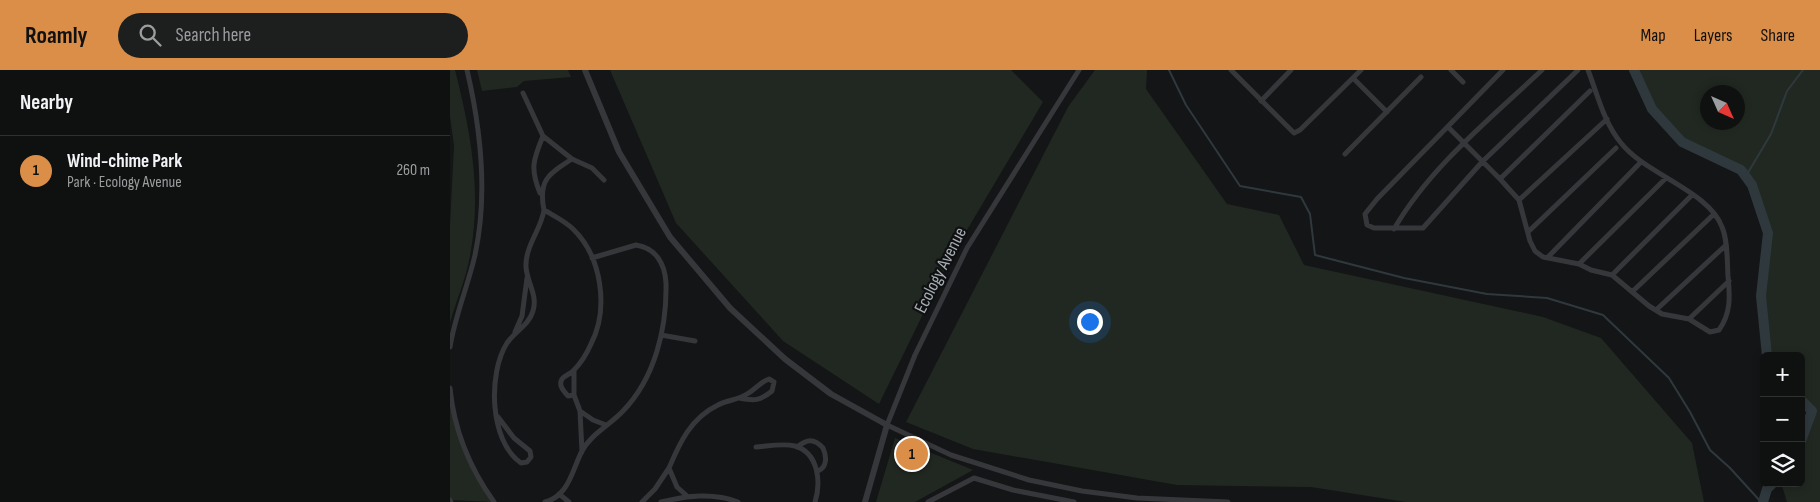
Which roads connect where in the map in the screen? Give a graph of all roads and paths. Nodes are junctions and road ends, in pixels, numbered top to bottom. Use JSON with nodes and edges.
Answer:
{"nodes":[{"id":1,"x":467,"y":70,"type":"edge"},
{"id":2,"x":586,"y":70,"type":"edge"},
{"id":3,"x":1079,"y":70,"type":"edge"},
{"id":4,"x":1231,"y":70,"type":"edge"},
{"id":5,"x":1291,"y":70,"type":"edge"},
{"id":6,"x":1360,"y":70,"type":"edge"},
{"id":7,"x":1451,"y":70,"type":"edge"},
{"id":8,"x":1503,"y":70,"type":"edge"},
{"id":9,"x":1542,"y":70,"type":"edge"},
{"id":10,"x":1578,"y":70,"type":"edge"},
{"id":11,"x":1588,"y":70,"type":"edge"},
{"id":12,"x":1421,"y":77,"type":"dead end"},
{"id":13,"x":1352,"y":78,"type":"junction"},
{"id":14,"x":1463,"y":82,"type":"dead end"},
{"id":15,"x":1590,"y":91,"type":"dead end"},
{"id":16,"x":523,"y":93,"type":"dead end"},
{"id":17,"x":1261,"y":101,"type":"junction"},
{"id":18,"x":1387,"y":112,"type":"junction"},
{"id":19,"x":1607,"y":119,"type":"junction"},
{"id":20,"x":1448,"y":127,"type":"junction"},
{"id":21,"x":543,"y":136,"type":"junction"},
{"id":22,"x":1464,"y":144,"type":"junction"},
{"id":23,"x":1616,"y":148,"type":"dead end"},
{"id":24,"x":1345,"y":154,"type":"dead end"},
{"id":25,"x":572,"y":159,"type":"junction"},
{"id":26,"x":1482,"y":162,"type":"junction"},
{"id":27,"x":1641,"y":162,"type":"junction"},
{"id":28,"x":1666,"y":178,"type":"junction"},
{"id":29,"x":1500,"y":179,"type":"junction"},
{"id":30,"x":604,"y":180,"type":"dead end"},
{"id":31,"x":1692,"y":195,"type":"junction"},
{"id":32,"x":541,"y":196,"type":"junction"},
{"id":33,"x":1520,"y":200,"type":"junction"},
{"id":34,"x":544,"y":210,"type":"junction"},
{"id":35,"x":1714,"y":214,"type":"junction"},
{"id":36,"x":1394,"y":229,"type":"junction"},
{"id":37,"x":1528,"y":232,"type":"junction"},
{"id":38,"x":1726,"y":245,"type":"junction"},
{"id":39,"x":1548,"y":257,"type":"junction"},
{"id":40,"x":592,"y":258,"type":"junction"},
{"id":41,"x":1579,"y":264,"type":"junction"},
{"id":42,"x":1612,"y":275,"type":"junction"},
{"id":43,"x":527,"y":277,"type":"junction"},
{"id":44,"x":1729,"y":281,"type":"junction"},
{"id":45,"x":1632,"y":292,"type":"junction"},
{"id":46,"x":1656,"y":310,"type":"junction"},
{"id":47,"x":1690,"y":318,"type":"junction"},
{"id":48,"x":514,"y":334,"type":"junction"},
{"id":49,"x":661,"y":335,"type":"junction"},
{"id":50,"x":695,"y":341,"type":"dead end"},
{"id":51,"x":450,"y":347,"type":"edge"},
{"id":52,"x":574,"y":371,"type":"junction"},
{"id":53,"x":450,"y":388,"type":"edge"},
{"id":54,"x":574,"y":395,"type":"junction"},
{"id":55,"x":739,"y":398,"type":"junction"},
{"id":56,"x":580,"y":411,"type":"junction"},
{"id":57,"x":498,"y":417,"type":"junction"},
{"id":58,"x":606,"y":425,"type":"junction"},
{"id":59,"x":887,"y":425,"type":"junction"},
{"id":60,"x":756,"y":447,"type":"dead end"},
{"id":61,"x":797,"y":447,"type":"junction"},
{"id":62,"x":582,"y":452,"type":"junction"},
{"id":63,"x":669,"y":468,"type":"junction"},
{"id":64,"x":818,"y":471,"type":"junction"},
{"id":65,"x":559,"y":494,"type":"junction"},
{"id":66,"x":687,"y":496,"type":"junction"},
{"id":67,"x":1051,"y":500,"type":"edge"},
{"id":68,"x":1169,"y":501,"type":"edge"},
{"id":69,"x":1177,"y":501,"type":"edge"},
{"id":70,"x":494,"y":502,"type":"edge"},
{"id":71,"x":545,"y":502,"type":"edge"},
{"id":72,"x":569,"y":502,"type":"edge"},
{"id":73,"x":642,"y":502,"type":"edge"},
{"id":74,"x":661,"y":502,"type":"edge"},
{"id":75,"x":738,"y":502,"type":"edge"},
{"id":76,"x":815,"y":502,"type":"edge"},
{"id":77,"x":866,"y":502,"type":"edge"},
{"id":78,"x":928,"y":502,"type":"edge"},
{"id":79,"x":1074,"y":502,"type":"edge"},
{"id":80,"x":1228,"y":502,"type":"edge"}],
"edges":[{"from":1,"to":51,"type":"street"},
{"from":2,"to":59,"type":"street"},
{"from":3,"to":59,"type":"street","name":"Ecology Avenue"},
{"from":4,"to":17,"type":"street"},
{"from":5,"to":17,"type":"street"},
{"from":6,"to":13,"type":"street"},
{"from":7,"to":14,"type":"street"},
{"from":8,"to":20,"type":"street"},
{"from":9,"to":22,"type":"street"},
{"from":10,"to":26,"type":"street"},
{"from":11,"to":19,"type":"street"},
{"from":12,"to":18,"type":"street"},
{"from":13,"to":17,"type":"street"},
{"from":13,"to":18,"type":"street"},
{"from":15,"to":29,"type":"street"},
{"from":16,"to":21,"type":"street"},
{"from":18,"to":24,"type":"street"},
{"from":19,"to":27,"type":"street"},
{"from":19,"to":33,"type":"street"},
{"from":20,"to":22,"type":"street"},
{"from":20,"to":36,"type":"street"},
{"from":21,"to":25,"type":"street"},
{"from":21,"to":32,"type":"street"},
{"from":22,"to":26,"type":"street"},
{"from":22,"to":36,"type":"street"},
{"from":23,"to":37,"type":"street"},
{"from":25,"to":30,"type":"street"},
{"from":25,"to":32,"type":"street"},
{"from":26,"to":29,"type":"street"},
{"from":26,"to":36,"type":"street"},
{"from":27,"to":28,"type":"street"},
{"from":27,"to":39,"type":"street"},
{"from":28,"to":31,"type":"street"},
{"from":28,"to":41,"type":"street"},
{"from":29,"to":33,"type":"street"},
{"from":31,"to":35,"type":"street"},
{"from":31,"to":42,"type":"street"},
{"from":32,"to":34,"type":"street"},
{"from":33,"to":37,"type":"street"},
{"from":34,"to":40,"type":"street"},
{"from":34,"to":43,"type":"street"},
{"from":35,"to":38,"type":"street"},
{"from":35,"to":45,"type":"street"},
{"from":37,"to":39,"type":"street"},
{"from":38,"to":44,"type":"street"},
{"from":38,"to":46,"type":"street"},
{"from":39,"to":41,"type":"street"},
{"from":40,"to":49,"type":"street"},
{"from":40,"to":52,"type":"street"},
{"from":41,"to":42,"type":"street"},
{"from":42,"to":45,"type":"street"},
{"from":43,"to":48,"type":"street"},
{"from":43,"to":48,"type":"street"},
{"from":44,"to":47,"type":"street"},
{"from":44,"to":47,"type":"street"},
{"from":45,"to":46,"type":"street"},
{"from":46,"to":47,"type":"street"},
{"from":48,"to":57,"type":"street"},
{"from":49,"to":50,"type":"street"},
{"from":49,"to":58,"type":"street"},
{"from":52,"to":54,"type":"street"},
{"from":52,"to":54,"type":"street"},
{"from":53,"to":70,"type":"street"},
{"from":54,"to":56,"type":"street"},
{"from":55,"to":55,"type":"street"},
{"from":55,"to":63,"type":"street"},
{"from":56,"to":58,"type":"street"},
{"from":56,"to":62,"type":"street"},
{"from":57,"to":57,"type":"street"},
{"from":58,"to":62,"type":"street"},
{"from":59,"to":68,"type":"street"},
{"from":59,"to":77,"type":"street","name":"Ecology Avenue"},
{"from":60,"to":61,"type":"street"},
{"from":61,"to":64,"type":"street"},
{"from":61,"to":64,"type":"street"},
{"from":62,"to":65,"type":"street"},
{"from":63,"to":66,"type":"street"},
{"from":63,"to":73,"type":"street"},
{"from":64,"to":76,"type":"street"},
{"from":65,"to":71,"type":"street"},
{"from":65,"to":72,"type":"street"},
{"from":66,"to":74,"type":"street"},
{"from":66,"to":75,"type":"street"},
{"from":67,"to":78,"type":"street"},
{"from":67,"to":79,"type":"street"},
{"from":68,"to":69,"type":"street"},
{"from":69,"to":80,"type":"street"}]}
